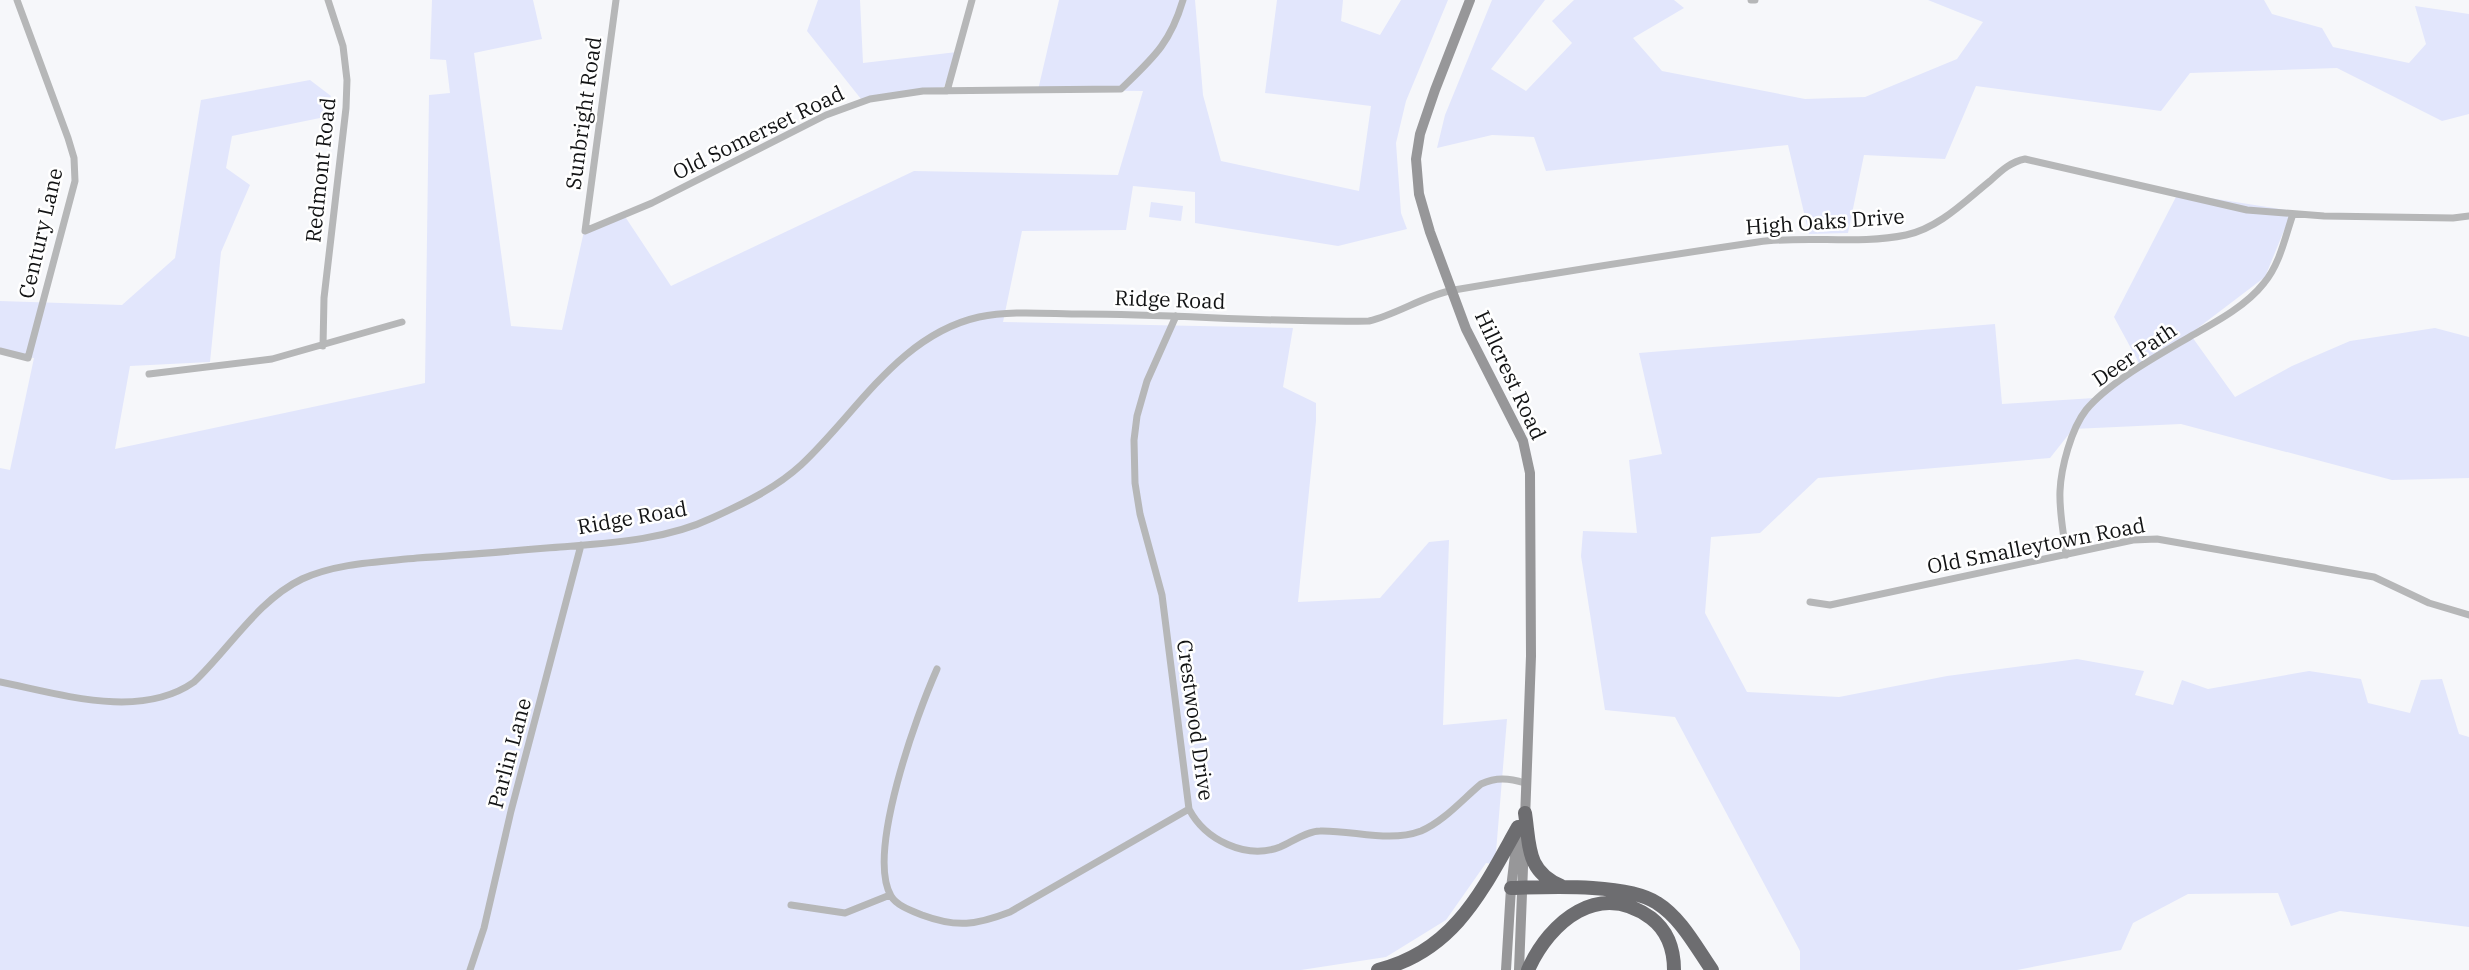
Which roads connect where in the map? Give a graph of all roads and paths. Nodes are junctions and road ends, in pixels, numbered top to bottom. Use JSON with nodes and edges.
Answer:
{"nodes":[{"id":1,"x":17,"y":0,"type":"edge"},
{"id":2,"x":328,"y":0,"type":"edge"},
{"id":3,"x":616,"y":0,"type":"edge"},
{"id":4,"x":972,"y":0,"type":"edge"},
{"id":5,"x":1183,"y":0,"type":"edge"},
{"id":6,"x":1470,"y":0,"type":"edge"},
{"id":7,"x":947,"y":91,"type":"junction"},
{"id":8,"x":2293,"y":214,"type":"junction"},
{"id":9,"x":2469,"y":216,"type":"edge"},
{"id":10,"x":585,"y":231,"type":"joint"},
{"id":11,"x":1451,"y":290,"type":"junction"},
{"id":12,"x":1177,"y":316,"type":"junction"},
{"id":13,"x":402,"y":322,"type":"dead end"},
{"id":14,"x":323,"y":346,"type":"junction"},
{"id":15,"x":0,"y":351,"type":"edge"},
{"id":16,"x":149,"y":374,"type":"dead end"},
{"id":17,"x":581,"y":545,"type":"junction"},
{"id":18,"x":2066,"y":555,"type":"junction"},
{"id":19,"x":1810,"y":602,"type":"dead end"},
{"id":20,"x":2469,"y":615,"type":"edge"},
{"id":21,"x":937,"y":669,"type":"dead end"},
{"id":22,"x":0,"y":681,"type":"edge"},
{"id":23,"x":1525,"y":783,"type":"junction"},
{"id":24,"x":1189,"y":809,"type":"junction"},
{"id":25,"x":1521,"y":820,"type":"junction"},
{"id":26,"x":1518,"y":888,"type":"junction"},
{"id":27,"x":1566,"y":888,"type":"junction"},
{"id":28,"x":890,"y":895,"type":"junction"},
{"id":29,"x":791,"y":905,"type":"dead end"},
{"id":30,"x":470,"y":970,"type":"edge"},
{"id":31,"x":1378,"y":970,"type":"edge"},
{"id":32,"x":1507,"y":970,"type":"edge"},
{"id":33,"x":1519,"y":970,"type":"edge"},
{"id":34,"x":1528,"y":970,"type":"edge"},
{"id":35,"x":1674,"y":970,"type":"edge"},
{"id":36,"x":1712,"y":970,"type":"edge"}],
"edges":[{"from":1,"to":15,"type":"street","name":"Century Lane"},
{"from":2,"to":14,"type":"street","name":"Redmont Road"},
{"from":3,"to":10,"type":"street","name":"Sunbright Road"},
{"from":4,"to":7,"type":"street"},
{"from":5,"to":7,"type":"street","name":"Old Somerset Road"},
{"from":6,"to":11,"type":"main road","name":"Hillcrest Road"},
{"from":7,"to":10,"type":"street","name":"Old Somerset Road"},
{"from":8,"to":9,"type":"street","name":"High Oaks Drive"},
{"from":8,"to":11,"type":"street","name":"High Oaks Drive"},
{"from":8,"to":18,"type":"street","name":"Deer Path"},
{"from":11,"to":12,"type":"street","name":"Ridge Road"},
{"from":11,"to":23,"type":"main road","name":"Hillcrest Road"},
{"from":12,"to":17,"type":"street","name":"Ridge Road"},
{"from":12,"to":24,"type":"street","name":"Crestwood Drive"},
{"from":13,"to":14,"type":"street"},
{"from":14,"to":16,"type":"street"},
{"from":17,"to":22,"type":"street","name":"Ridge Road"},
{"from":17,"to":30,"type":"street","name":"Parlin Lane"},
{"from":18,"to":19,"type":"street","name":"Old Smalleytown Road"},
{"from":18,"to":20,"type":"street","name":"Old Smalleytown Road"},
{"from":21,"to":28,"type":"street"},
{"from":23,"to":24,"type":"street","name":"Crestwood Drive"},
{"from":23,"to":25,"type":"main road","name":"Hillcrest Road"},
{"from":24,"to":28,"type":"street"},
{"from":25,"to":26,"type":"main road","name":"Hillcrest Road"},
{"from":25,"to":27,"type":"highway"},
{"from":25,"to":31,"type":"highway"},
{"from":26,"to":27,"type":"highway"},
{"from":26,"to":32,"type":"main road","name":"Hillcrest Road"},
{"from":26,"to":33,"type":"main road","name":"Hillcrest Road"},
{"from":27,"to":36,"type":"highway"},
{"from":28,"to":29,"type":"street"},
{"from":34,"to":35,"type":"highway"}]}
